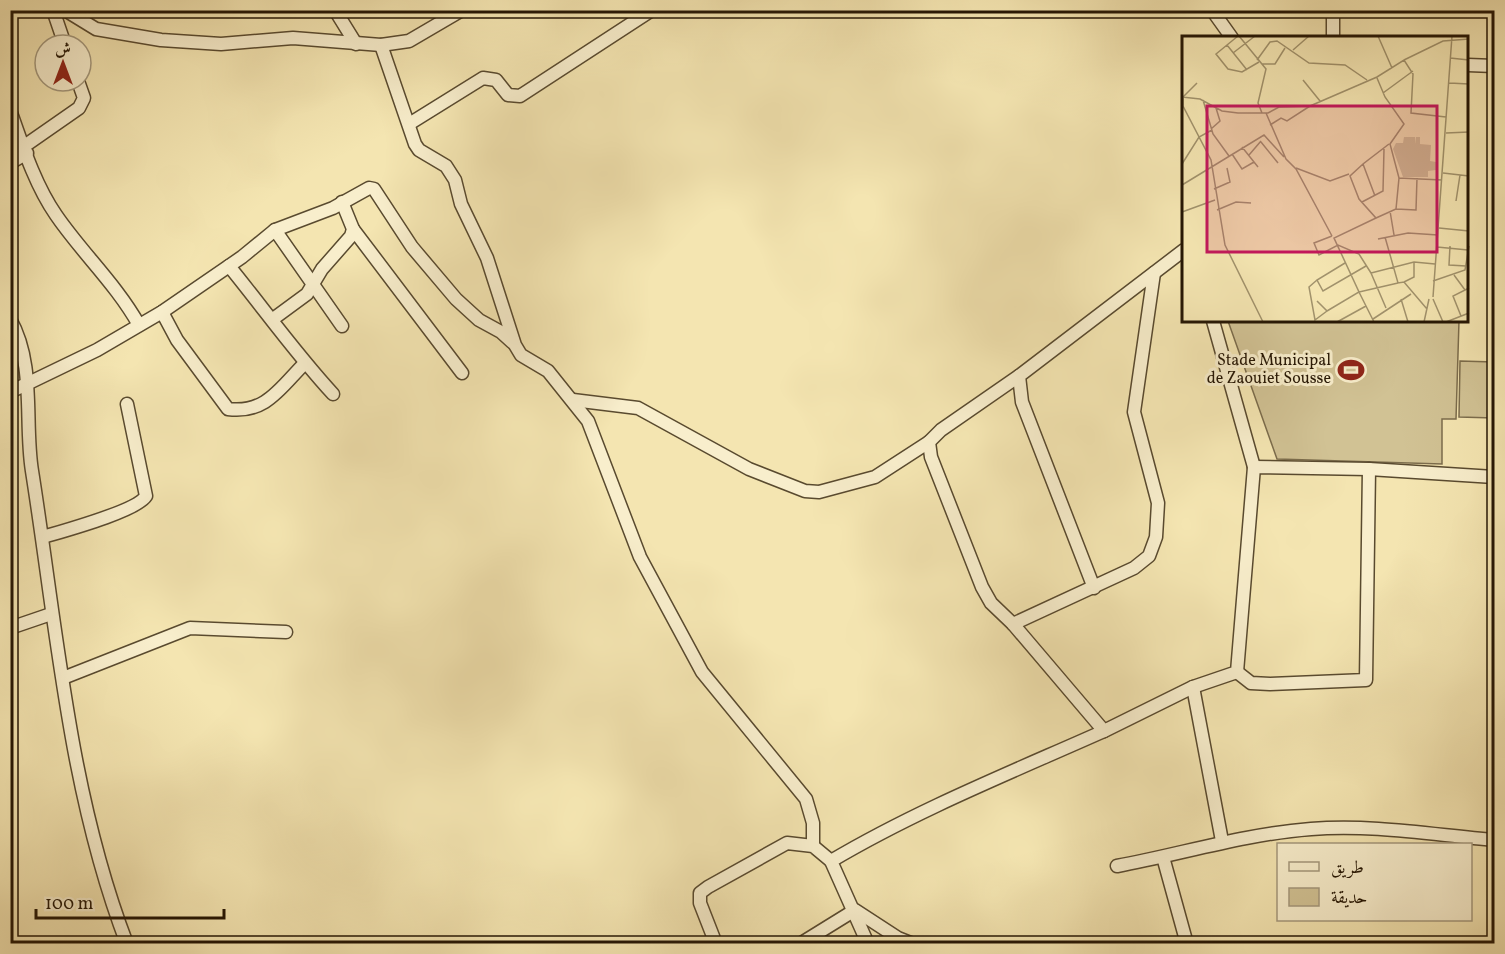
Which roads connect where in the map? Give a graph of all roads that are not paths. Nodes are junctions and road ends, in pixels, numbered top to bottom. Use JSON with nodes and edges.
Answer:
{"nodes":[{"id":1,"x":53,"y":10,"type":"edge"},
{"id":2,"x":65,"y":10,"type":"edge"},
{"id":3,"x":335,"y":10,"type":"edge"},
{"id":4,"x":462,"y":10,"type":"edge"},
{"id":5,"x":652,"y":10,"type":"edge"},
{"id":6,"x":1212,"y":10,"type":"edge"},
{"id":7,"x":1333,"y":10,"type":"edge"},
{"id":8,"x":61,"y":33,"type":"edge"},
{"id":9,"x":1231,"y":36,"type":"edge"},
{"id":10,"x":1333,"y":36,"type":"edge"},
{"id":11,"x":356,"y":44,"type":"junction"},
{"id":12,"x":381,"y":45,"type":"junction"},
{"id":13,"x":1469,"y":64,"type":"edge"},
{"id":14,"x":1494,"y":66,"type":"edge"},
{"id":15,"x":82,"y":93,"type":"edge"},
{"id":16,"x":10,"y":110,"type":"edge"},
{"id":17,"x":410,"y":124,"type":"junction"},
{"id":18,"x":25,"y":150,"type":"junction"},
{"id":19,"x":10,"y":163,"type":"edge"},
{"id":20,"x":342,"y":202,"type":"junction"},
{"id":21,"x":353,"y":229,"type":"junction"},
{"id":22,"x":275,"y":230,"type":"junction"},
{"id":23,"x":1182,"y":252,"type":"edge"},
{"id":24,"x":229,"y":266,"type":"junction"},
{"id":25,"x":1154,"y":273,"type":"junction"},
{"id":26,"x":314,"y":285,"type":"junction"},
{"id":27,"x":162,"y":312,"type":"junction"},
{"id":28,"x":10,"y":319,"type":"edge"},
{"id":29,"x":273,"y":319,"type":"junction"},
{"id":30,"x":1213,"y":322,"type":"edge"},
{"id":31,"x":139,"y":325,"type":"junction"},
{"id":32,"x":342,"y":326,"type":"dead end"},
{"id":33,"x":516,"y":345,"type":"junction"},
{"id":34,"x":305,"y":363,"type":"junction"},
{"id":35,"x":462,"y":373,"type":"dead end"},
{"id":36,"x":1019,"y":376,"type":"junction"},
{"id":37,"x":27,"y":386,"type":"junction"},
{"id":38,"x":10,"y":392,"type":"edge"},
{"id":39,"x":333,"y":394,"type":"dead end"},
{"id":40,"x":573,"y":400,"type":"junction"},
{"id":41,"x":127,"y":404,"type":"dead end"},
{"id":42,"x":929,"y":442,"type":"junction"},
{"id":43,"x":1254,"y":467,"type":"junction"},
{"id":44,"x":1369,"y":469,"type":"junction"},
{"id":45,"x":1494,"y":477,"type":"edge"},
{"id":46,"x":44,"y":537,"type":"junction"},
{"id":47,"x":1094,"y":588,"type":"junction"},
{"id":48,"x":51,"y":614,"type":"junction"},
{"id":49,"x":1013,"y":624,"type":"junction"},
{"id":50,"x":10,"y":628,"type":"edge"},
{"id":51,"x":286,"y":632,"type":"dead end"},
{"id":52,"x":1237,"y":672,"type":"junction"},
{"id":53,"x":63,"y":678,"type":"junction"},
{"id":54,"x":1193,"y":687,"type":"junction"},
{"id":55,"x":1104,"y":731,"type":"junction"},
{"id":56,"x":1494,"y":840,"type":"edge"},
{"id":57,"x":1222,"y":841,"type":"junction"},
{"id":58,"x":813,"y":846,"type":"junction"},
{"id":59,"x":1163,"y":857,"type":"junction"},
{"id":60,"x":831,"y":861,"type":"junction"},
{"id":61,"x":1117,"y":866,"type":"dead end"},
{"id":62,"x":855,"y":910,"type":"junction"},
{"id":63,"x":127,"y":944,"type":"edge"},
{"id":64,"x":716,"y":944,"type":"edge"},
{"id":65,"x":800,"y":944,"type":"edge"},
{"id":66,"x":868,"y":944,"type":"edge"},
{"id":67,"x":913,"y":944,"type":"edge"},
{"id":68,"x":1187,"y":944,"type":"edge"}],
"edges":[{"from":1,"to":8,"type":"street"},
{"from":2,"to":11,"type":"street"},
{"from":3,"to":11,"type":"street"},
{"from":4,"to":12,"type":"street"},
{"from":5,"to":17,"type":"street"},
{"from":6,"to":9,"type":"street"},
{"from":7,"to":10,"type":"street"},
{"from":11,"to":12,"type":"street"},
{"from":12,"to":17,"type":"street"},
{"from":13,"to":14,"type":"street"},
{"from":15,"to":18,"type":"street"},
{"from":16,"to":18,"type":"street"},
{"from":17,"to":33,"type":"street"},
{"from":18,"to":19,"type":"street"},
{"from":18,"to":31,"type":"street"},
{"from":20,"to":21,"type":"street"},
{"from":20,"to":22,"type":"street"},
{"from":20,"to":33,"type":"street"},
{"from":21,"to":26,"type":"street"},
{"from":21,"to":35,"type":"street"},
{"from":22,"to":24,"type":"street"},
{"from":22,"to":26,"type":"street"},
{"from":23,"to":25,"type":"street"},
{"from":24,"to":27,"type":"street"},
{"from":24,"to":29,"type":"street"},
{"from":25,"to":36,"type":"street"},
{"from":25,"to":47,"type":"street"},
{"from":26,"to":29,"type":"street"},
{"from":26,"to":32,"type":"street"},
{"from":27,"to":31,"type":"street"},
{"from":27,"to":34,"type":"street"},
{"from":28,"to":37,"type":"street"},
{"from":29,"to":34,"type":"street"},
{"from":30,"to":43,"type":"street"},
{"from":31,"to":37,"type":"street"},
{"from":33,"to":40,"type":"street"},
{"from":34,"to":39,"type":"street"},
{"from":36,"to":42,"type":"street"},
{"from":36,"to":47,"type":"street"},
{"from":37,"to":38,"type":"street"},
{"from":37,"to":46,"type":"street"},
{"from":40,"to":42,"type":"street"},
{"from":40,"to":58,"type":"street"},
{"from":41,"to":46,"type":"street"},
{"from":42,"to":49,"type":"street"},
{"from":43,"to":44,"type":"street"},
{"from":43,"to":52,"type":"street"},
{"from":44,"to":45,"type":"street"},
{"from":44,"to":52,"type":"street"},
{"from":46,"to":48,"type":"street"},
{"from":47,"to":49,"type":"street"},
{"from":48,"to":50,"type":"street"},
{"from":48,"to":53,"type":"street"},
{"from":49,"to":55,"type":"street"},
{"from":51,"to":53,"type":"street"},
{"from":52,"to":54,"type":"street"},
{"from":53,"to":63,"type":"street"},
{"from":54,"to":55,"type":"street"},
{"from":54,"to":57,"type":"street"},
{"from":55,"to":60,"type":"street"},
{"from":56,"to":57,"type":"street"},
{"from":57,"to":59,"type":"street"},
{"from":58,"to":60,"type":"street"},
{"from":58,"to":64,"type":"street"},
{"from":59,"to":61,"type":"street"},
{"from":59,"to":68,"type":"street"},
{"from":60,"to":62,"type":"street"},
{"from":62,"to":65,"type":"street"},
{"from":62,"to":66,"type":"street"},
{"from":62,"to":67,"type":"street"}]}
